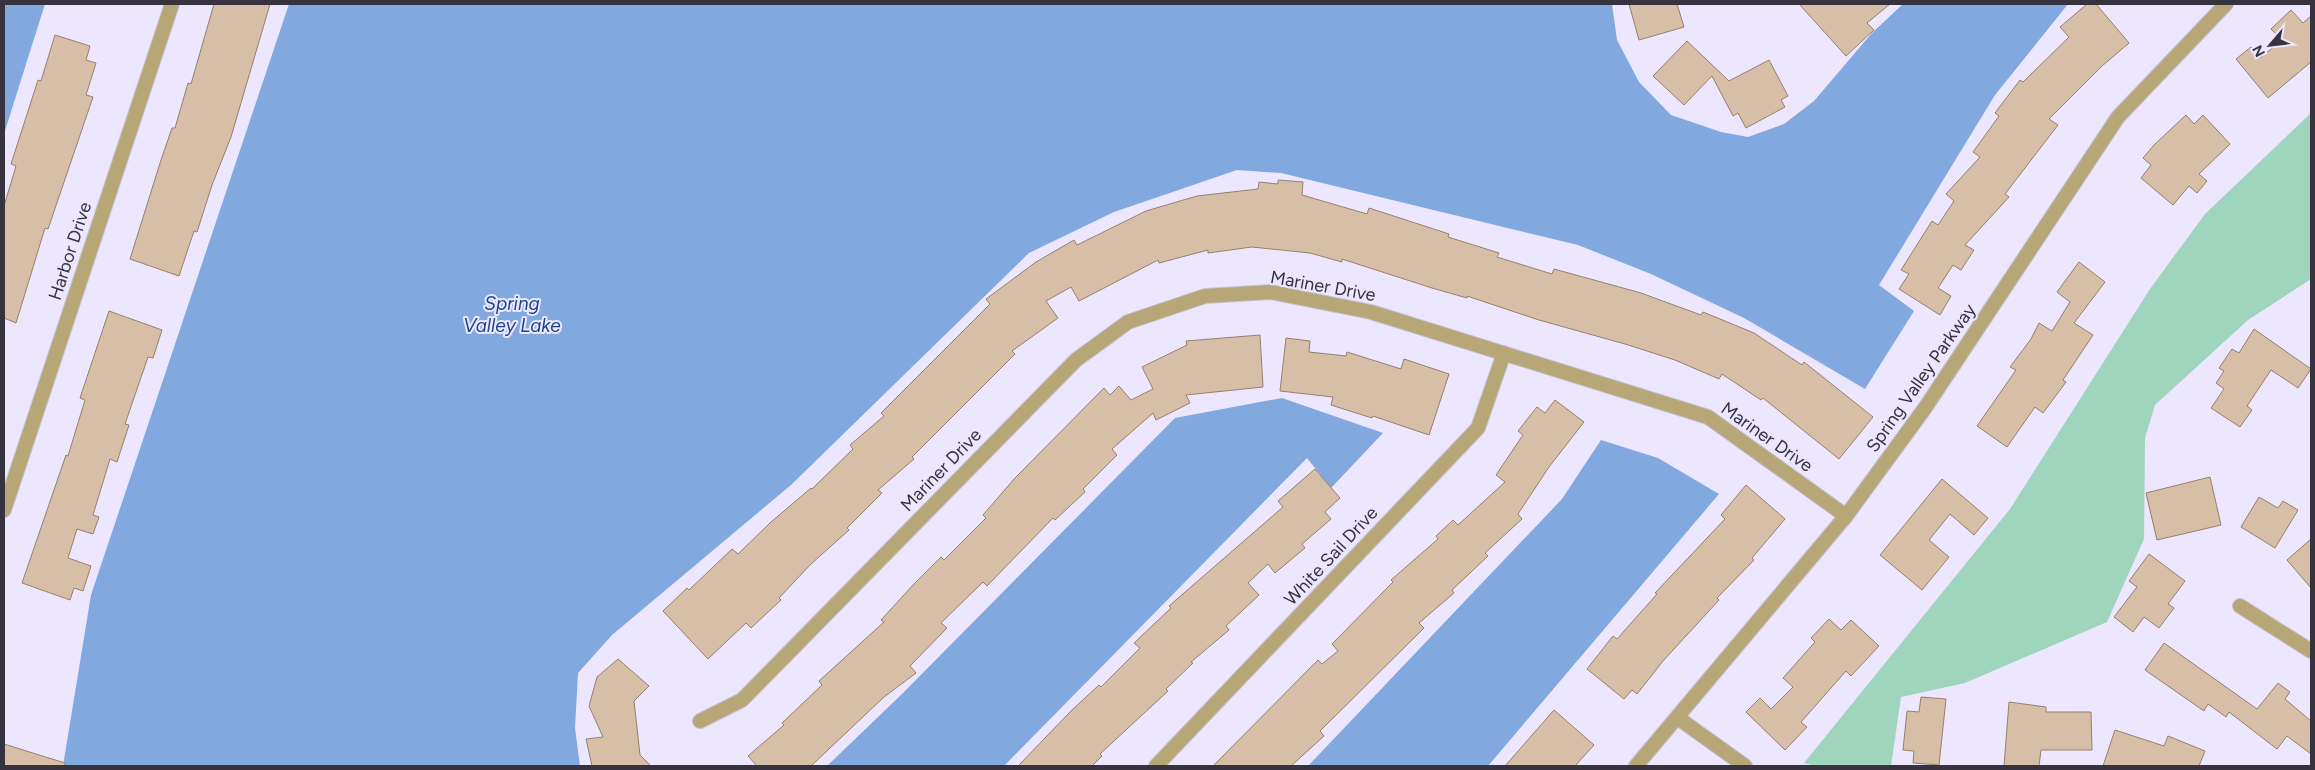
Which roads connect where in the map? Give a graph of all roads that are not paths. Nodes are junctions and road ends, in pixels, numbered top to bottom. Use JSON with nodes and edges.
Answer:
{"nodes":[{"id":1,"x":172,"y":4,"type":"edge"},
{"id":2,"x":2226,"y":4,"type":"edge"},
{"id":3,"x":1504,"y":353,"type":"junction"},
{"id":4,"x":4,"y":510,"type":"edge"},
{"id":5,"x":1846,"y":516,"type":"junction"},
{"id":6,"x":2240,"y":606,"type":"dead end"},
{"id":7,"x":2311,"y":651,"type":"edge"},
{"id":8,"x":1678,"y":718,"type":"junction"},
{"id":9,"x":700,"y":721,"type":"dead end"},
{"id":10,"x":1156,"y":766,"type":"edge"},
{"id":11,"x":1636,"y":766,"type":"edge"},
{"id":12,"x":1745,"y":766,"type":"edge"}],
"edges":[{"from":1,"to":4,"type":"street","name":"Harbor Drive"},
{"from":2,"to":5,"type":"street","name":"Spring Valley Parkway"},
{"from":3,"to":5,"type":"street","name":"Mariner Drive"},
{"from":3,"to":9,"type":"street","name":"Mariner Drive"},
{"from":3,"to":10,"type":"street","name":"White Sail Drive"},
{"from":5,"to":8,"type":"street","name":"Spring Valley Parkway"},
{"from":6,"to":7,"type":"street"},
{"from":8,"to":11,"type":"street","name":"Spring Valley Parkway"},
{"from":8,"to":12,"type":"street"}]}
